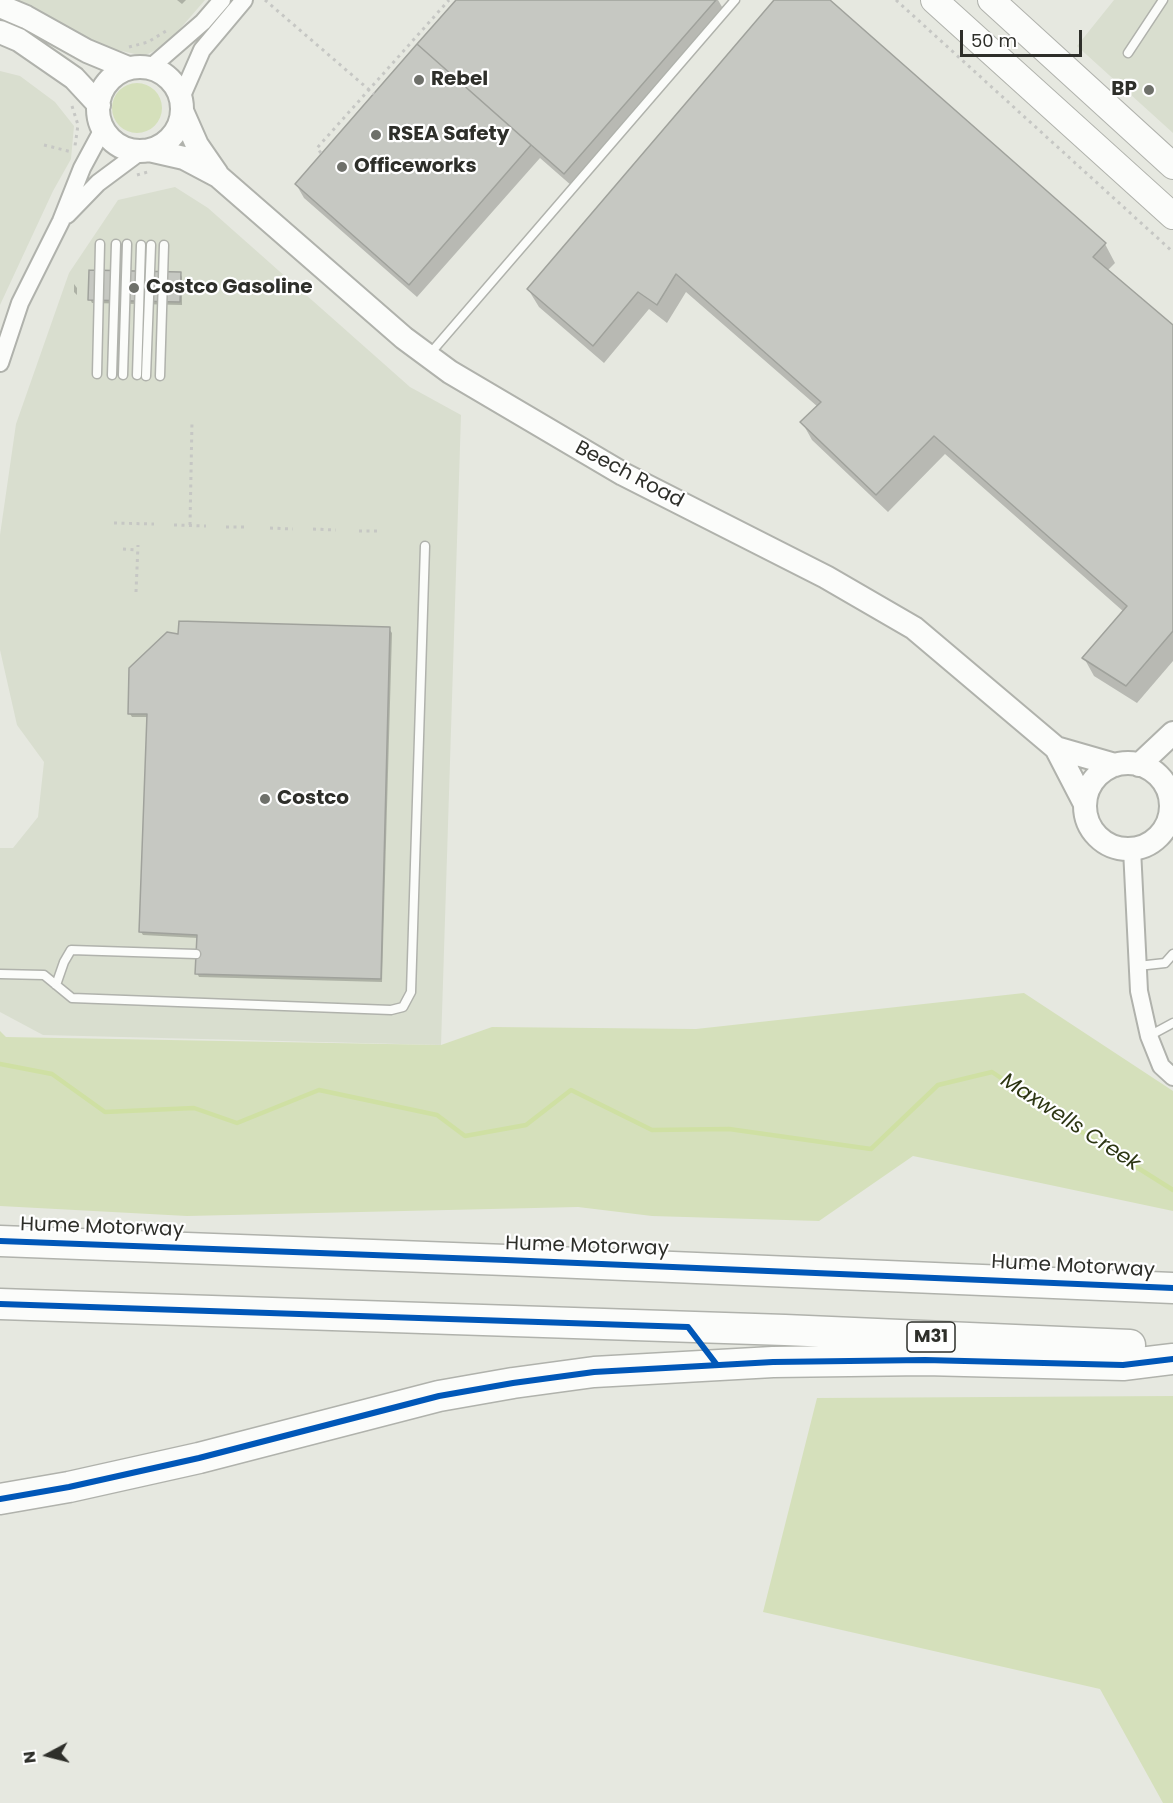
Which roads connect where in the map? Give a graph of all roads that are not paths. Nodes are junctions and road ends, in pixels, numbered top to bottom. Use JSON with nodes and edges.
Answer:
{"nodes":[{"id":1,"x":222,"y":0,"type":"edge"},
{"id":2,"x":244,"y":0,"type":"edge"},
{"id":3,"x":735,"y":0,"type":"edge"},
{"id":4,"x":934,"y":0,"type":"edge"},
{"id":5,"x":991,"y":0,"type":"edge"},
{"id":6,"x":1163,"y":0,"type":"edge"},
{"id":7,"x":0,"y":6,"type":"edge"},
{"id":8,"x":0,"y":32,"type":"edge"},
{"id":9,"x":1128,"y":53,"type":"dead end"},
{"id":10,"x":133,"y":61,"type":"junction"},
{"id":11,"x":182,"y":104,"type":"junction"},
{"id":12,"x":99,"y":105,"type":"junction"},
{"id":13,"x":103,"y":129,"type":"junction"},
{"id":14,"x":145,"y":151,"type":"junction"},
{"id":15,"x":1173,"y":166,"type":"edge"},
{"id":16,"x":218,"y":176,"type":"junction"},
{"id":17,"x":1173,"y":216,"type":"edge"},
{"id":18,"x":61,"y":221,"type":"junction"},
{"id":19,"x":100,"y":244,"type":"dead end"},
{"id":20,"x":116,"y":244,"type":"dead end"},
{"id":21,"x":127,"y":244,"type":"dead end"},
{"id":22,"x":141,"y":245,"type":"dead end"},
{"id":23,"x":151,"y":245,"type":"dead end"},
{"id":24,"x":164,"y":245,"type":"dead end"},
{"id":25,"x":428,"y":356,"type":"junction"},
{"id":26,"x":0,"y":363,"type":"edge"},
{"id":27,"x":97,"y":374,"type":"dead end"},
{"id":28,"x":112,"y":375,"type":"dead end"},
{"id":29,"x":123,"y":375,"type":"dead end"},
{"id":30,"x":160,"y":376,"type":"dead end"},
{"id":31,"x":425,"y":546,"type":"dead end"},
{"id":32,"x":1173,"y":733,"type":"edge"},
{"id":33,"x":1056,"y":748,"type":"junction"},
{"id":34,"x":1114,"y":765,"type":"junction"},
{"id":35,"x":1139,"y":765,"type":"junction"},
{"id":36,"x":1171,"y":789,"type":"edge"},
{"id":37,"x":1085,"y":804,"type":"junction"},
{"id":38,"x":1132,"y":849,"type":"junction"},
{"id":39,"x":196,"y":954,"type":"dead end"},
{"id":40,"x":1173,"y":954,"type":"edge"},
{"id":41,"x":1138,"y":966,"type":"junction"},
{"id":42,"x":0,"y":974,"type":"edge"},
{"id":43,"x":56,"y":985,"type":"junction"},
{"id":44,"x":1173,"y":1023,"type":"edge"},
{"id":45,"x":1149,"y":1036,"type":"junction"},
{"id":46,"x":1173,"y":1077,"type":"edge"},
{"id":47,"x":0,"y":1241,"type":"edge"},
{"id":48,"x":1173,"y":1288,"type":"edge"},
{"id":49,"x":0,"y":1304,"type":"edge"},
{"id":50,"x":1173,"y":1347,"type":"edge"},
{"id":51,"x":1173,"y":1359,"type":"edge"},
{"id":52,"x":0,"y":1499,"type":"edge"}],
"edges":[{"from":1,"to":10,"type":"street"},
{"from":2,"to":11,"type":"street"},
{"from":3,"to":25,"type":"lane"},
{"from":4,"to":17,"type":"main road"},
{"from":5,"to":15,"type":"main road"},
{"from":6,"to":9,"type":"lane"},
{"from":7,"to":10,"type":"main road"},
{"from":8,"to":12,"type":"main road"},
{"from":10,"to":11,"type":"main road"},
{"from":10,"to":12,"type":"main road"},
{"from":11,"to":14,"type":"main road"},
{"from":11,"to":16,"type":"main road","name":"Beech Road"},
{"from":12,"to":13,"type":"main road"},
{"from":13,"to":14,"type":"main road"},
{"from":13,"to":18,"type":"street"},
{"from":14,"to":16,"type":"main road","name":"Beech Road"},
{"from":14,"to":18,"type":"street"},
{"from":16,"to":25,"type":"main road","name":"Beech Road"},
{"from":18,"to":26,"type":"street"},
{"from":19,"to":27,"type":"lane"},
{"from":20,"to":28,"type":"lane"},
{"from":21,"to":29,"type":"lane"},
{"from":22,"to":23,"type":"lane"},
{"from":24,"to":30,"type":"lane"},
{"from":25,"to":33,"type":"main road","name":"Beech Road"},
{"from":31,"to":43,"type":"lane"},
{"from":32,"to":35,"type":"main road"},
{"from":33,"to":34,"type":"main road","name":"Beech Road"},
{"from":33,"to":37,"type":"main road","name":"Beech Road"},
{"from":34,"to":35,"type":"main road"},
{"from":34,"to":37,"type":"main road"},
{"from":35,"to":36,"type":"main road"},
{"from":36,"to":38,"type":"main road"},
{"from":37,"to":38,"type":"main road"},
{"from":38,"to":41,"type":"street"},
{"from":39,"to":43,"type":"lane"},
{"from":40,"to":41,"type":"lane"},
{"from":41,"to":45,"type":"street"},
{"from":42,"to":43,"type":"lane"},
{"from":44,"to":45,"type":"lane"},
{"from":45,"to":46,"type":"street"},
{"from":47,"to":48,"type":"highway","name":"Hume Motorway"},
{"from":49,"to":50,"type":"highway","number":"M31"},
{"from":51,"to":52,"type":"highway"}]}
